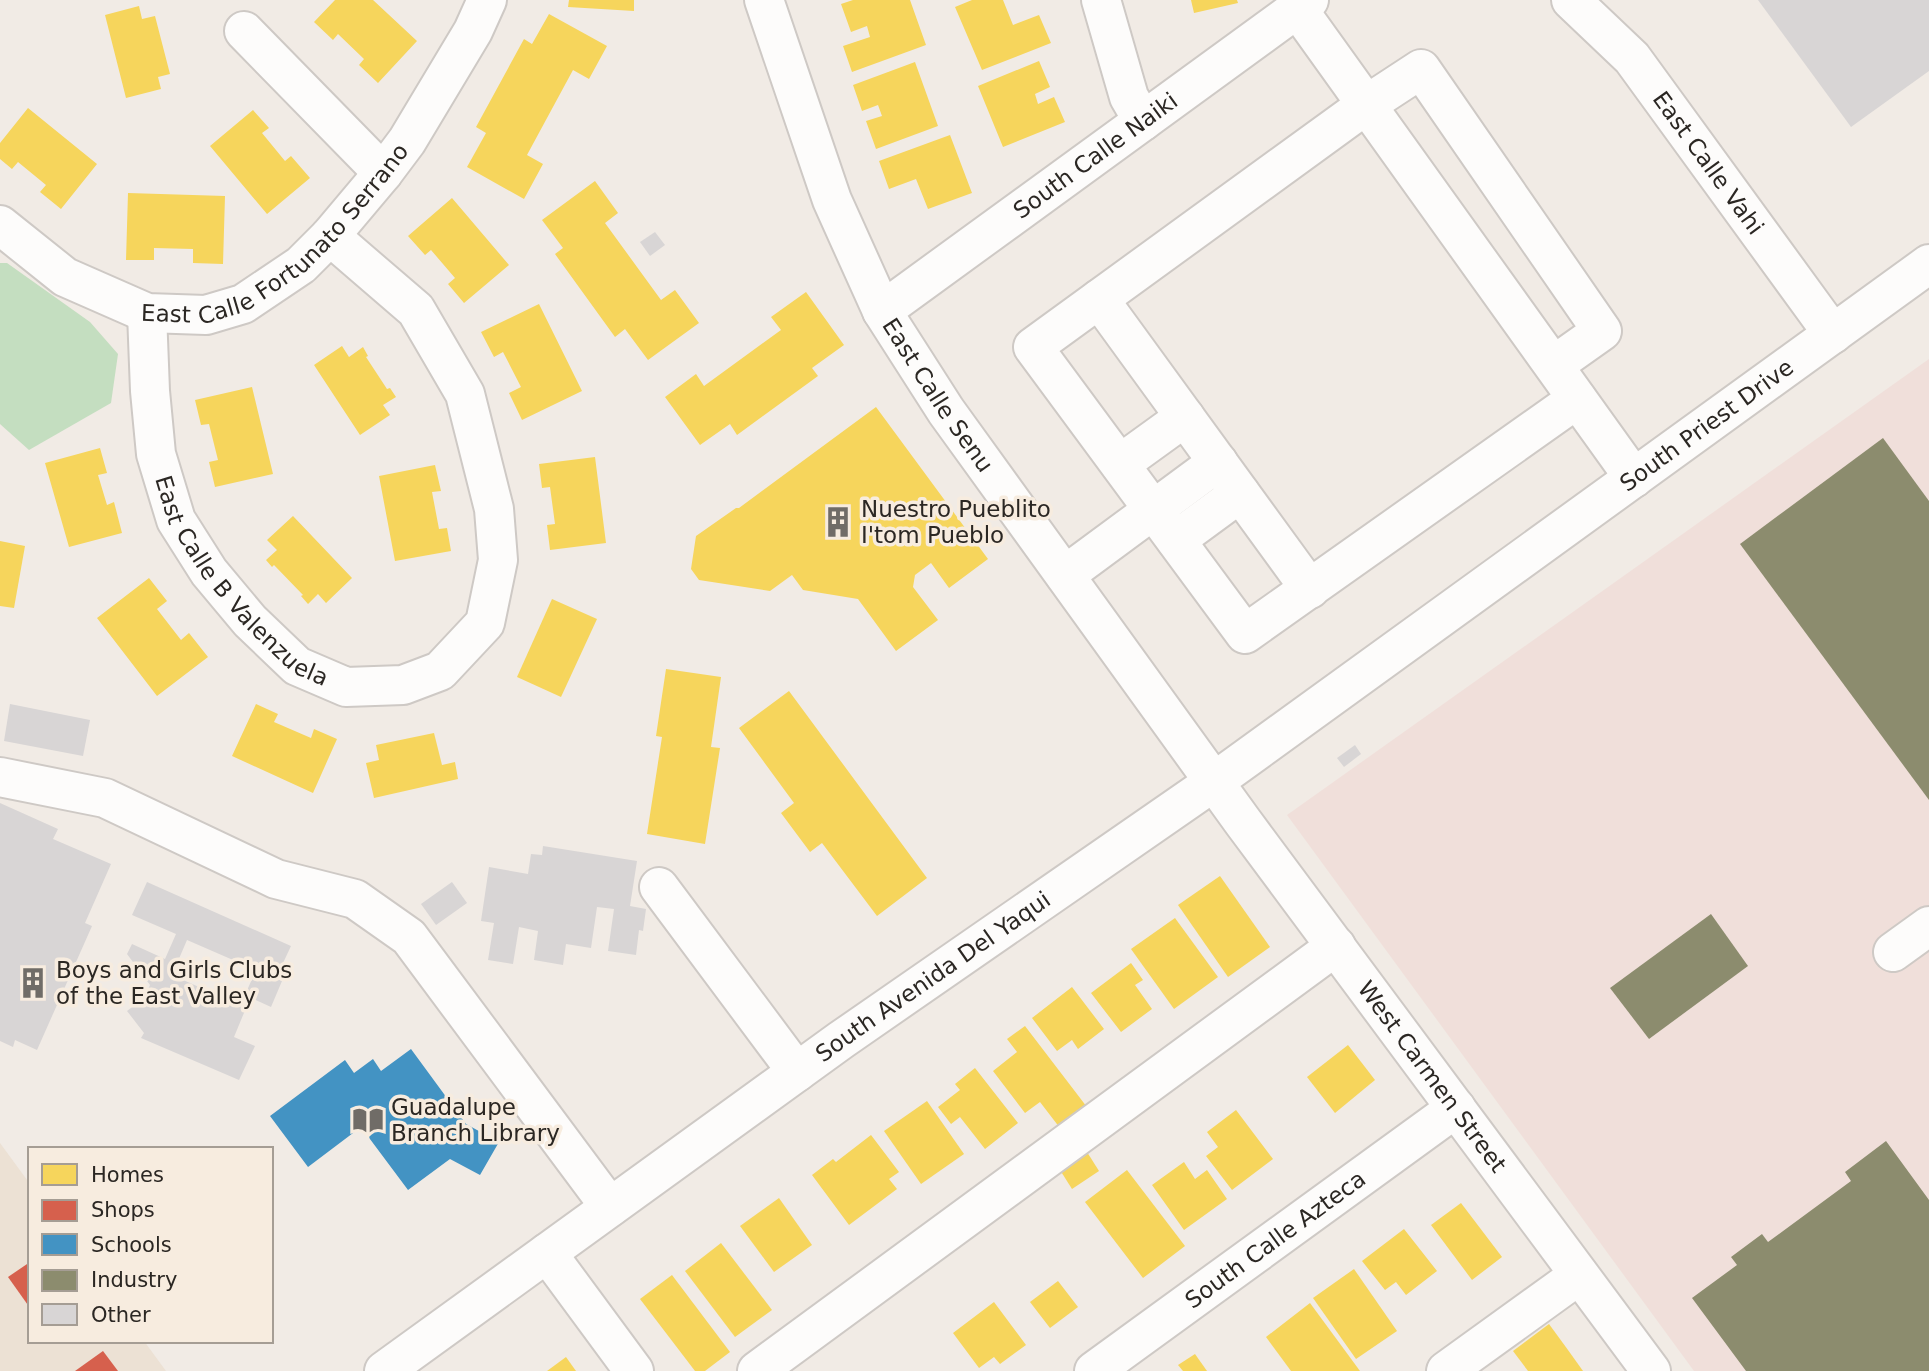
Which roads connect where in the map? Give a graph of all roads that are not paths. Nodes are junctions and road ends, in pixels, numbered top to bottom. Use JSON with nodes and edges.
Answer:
{"nodes":[{"id":1,"x":487,"y":0,"type":"edge"},
{"id":2,"x":764,"y":0,"type":"edge"},
{"id":3,"x":1101,"y":0,"type":"edge"},
{"id":4,"x":1571,"y":0,"type":"edge"},
{"id":5,"x":1303,"y":4,"type":"edge"},
{"id":6,"x":244,"y":30,"type":"dead end"},
{"id":7,"x":1366,"y":105,"type":"junction"},
{"id":8,"x":1143,"y":121,"type":"junction"},
{"id":9,"x":383,"y":173,"type":"junction"},
{"id":10,"x":0,"y":225,"type":"edge"},
{"id":11,"x":330,"y":236,"type":"junction"},
{"id":12,"x":1929,"y":264,"type":"edge"},
{"id":13,"x":1099,"y":299,"type":"junction"},
{"id":14,"x":882,"y":311,"type":"junction"},
{"id":15,"x":147,"y":313,"type":"junction"},
{"id":16,"x":1833,"y":334,"type":"junction"},
{"id":17,"x":1553,"y":365,"type":"junction"},
{"id":18,"x":1577,"y":399,"type":"junction"},
{"id":19,"x":1185,"y":417,"type":"junction"},
{"id":20,"x":1218,"y":462,"type":"junction"},
{"id":21,"x":1120,"y":464,"type":"junction"},
{"id":22,"x":1634,"y":478,"type":"junction"},
{"id":23,"x":1240,"y":493,"type":"junction"},
{"id":24,"x":1165,"y":525,"type":"junction"},
{"id":25,"x":1065,"y":575,"type":"junction"},
{"id":26,"x":1485,"y":586,"type":"joint"},
{"id":27,"x":1310,"y":589,"type":"junction"},
{"id":28,"x":0,"y":777,"type":"edge"},
{"id":29,"x":1215,"y":782,"type":"junction"},
{"id":30,"x":659,"y":887,"type":"dead end"},
{"id":31,"x":1929,"y":926,"type":"edge"},
{"id":32,"x":1336,"y":946,"type":"junction"},
{"id":33,"x":1893,"y":952,"type":"dead end"},
{"id":34,"x":797,"y":1072,"type":"junction"},
{"id":35,"x":1456,"y":1108,"type":"junction"},
{"id":36,"x":611,"y":1207,"type":"junction"},
{"id":37,"x":547,"y":1253,"type":"junction"},
{"id":38,"x":1578,"y":1275,"type":"junction"},
{"id":39,"x":384,"y":1371,"type":"edge"},
{"id":40,"x":634,"y":1371,"type":"edge"},
{"id":41,"x":757,"y":1371,"type":"edge"},
{"id":42,"x":1094,"y":1371,"type":"edge"},
{"id":43,"x":1446,"y":1371,"type":"edge"},
{"id":44,"x":1651,"y":1371,"type":"edge"}],
"edges":[{"from":1,"to":9,"type":"street","name":"East Calle Fortunato Serrano"},
{"from":2,"to":14,"type":"street","name":"East Calle Senu"},
{"from":3,"to":8,"type":"street"},
{"from":4,"to":16,"type":"street","name":"East Calle Vahi"},
{"from":5,"to":7,"type":"street"},
{"from":5,"to":8,"type":"street","name":"South Calle Naiki"},
{"from":6,"to":9,"type":"street"},
{"from":7,"to":13,"type":"street"},
{"from":7,"to":17,"type":"street"},
{"from":7,"to":17,"type":"street"},
{"from":8,"to":14,"type":"street","name":"South Calle Naiki"},
{"from":9,"to":11,"type":"street","name":"East Calle Fortunato Serrano"},
{"from":10,"to":15,"type":"street","name":"East Calle Fortunato Serrano"},
{"from":11,"to":15,"type":"street","name":"East Calle Fortunato Serrano"},
{"from":11,"to":15,"type":"street","name":"East Calle B Valenzuela"},
{"from":12,"to":16,"type":"street","name":"South Priest Drive"},
{"from":13,"to":19,"type":"street"},
{"from":13,"to":21,"type":"street"},
{"from":14,"to":25,"type":"street","name":"East Calle Senu"},
{"from":16,"to":22,"type":"street","name":"South Priest Drive"},
{"from":17,"to":18,"type":"street"},
{"from":18,"to":22,"type":"street"},
{"from":18,"to":27,"type":"street"},
{"from":19,"to":20,"type":"street"},
{"from":19,"to":21,"type":"street"},
{"from":20,"to":23,"type":"street"},
{"from":20,"to":24,"type":"street"},
{"from":21,"to":24,"type":"street"},
{"from":22,"to":26,"type":"street","name":"South Priest Drive"},
{"from":23,"to":24,"type":"street"},
{"from":23,"to":27,"type":"street"},
{"from":24,"to":25,"type":"street"},
{"from":24,"to":27,"type":"street"},
{"from":25,"to":29,"type":"street","name":"East Calle Senu"},
{"from":26,"to":29,"type":"street","name":"South Avenida Del Yaqui"},
{"from":28,"to":36,"type":"street"},
{"from":29,"to":32,"type":"street","name":"West Carmen Street"},
{"from":29,"to":34,"type":"street","name":"South Avenida Del Yaqui"},
{"from":30,"to":34,"type":"street"},
{"from":31,"to":33,"type":"street"},
{"from":32,"to":35,"type":"street","name":"West Carmen Street"},
{"from":32,"to":41,"type":"street"},
{"from":34,"to":36,"type":"street","name":"South Avenida Del Yaqui"},
{"from":35,"to":38,"type":"street","name":"West Carmen Street"},
{"from":35,"to":42,"type":"street","name":"South Calle Azteca"},
{"from":36,"to":37,"type":"street","name":"South Avenida Del Yaqui"},
{"from":37,"to":39,"type":"street","name":"South Avenida Del Yaqui"},
{"from":37,"to":40,"type":"street"},
{"from":38,"to":43,"type":"street"},
{"from":38,"to":44,"type":"street","name":"West Carmen Street"}]}
